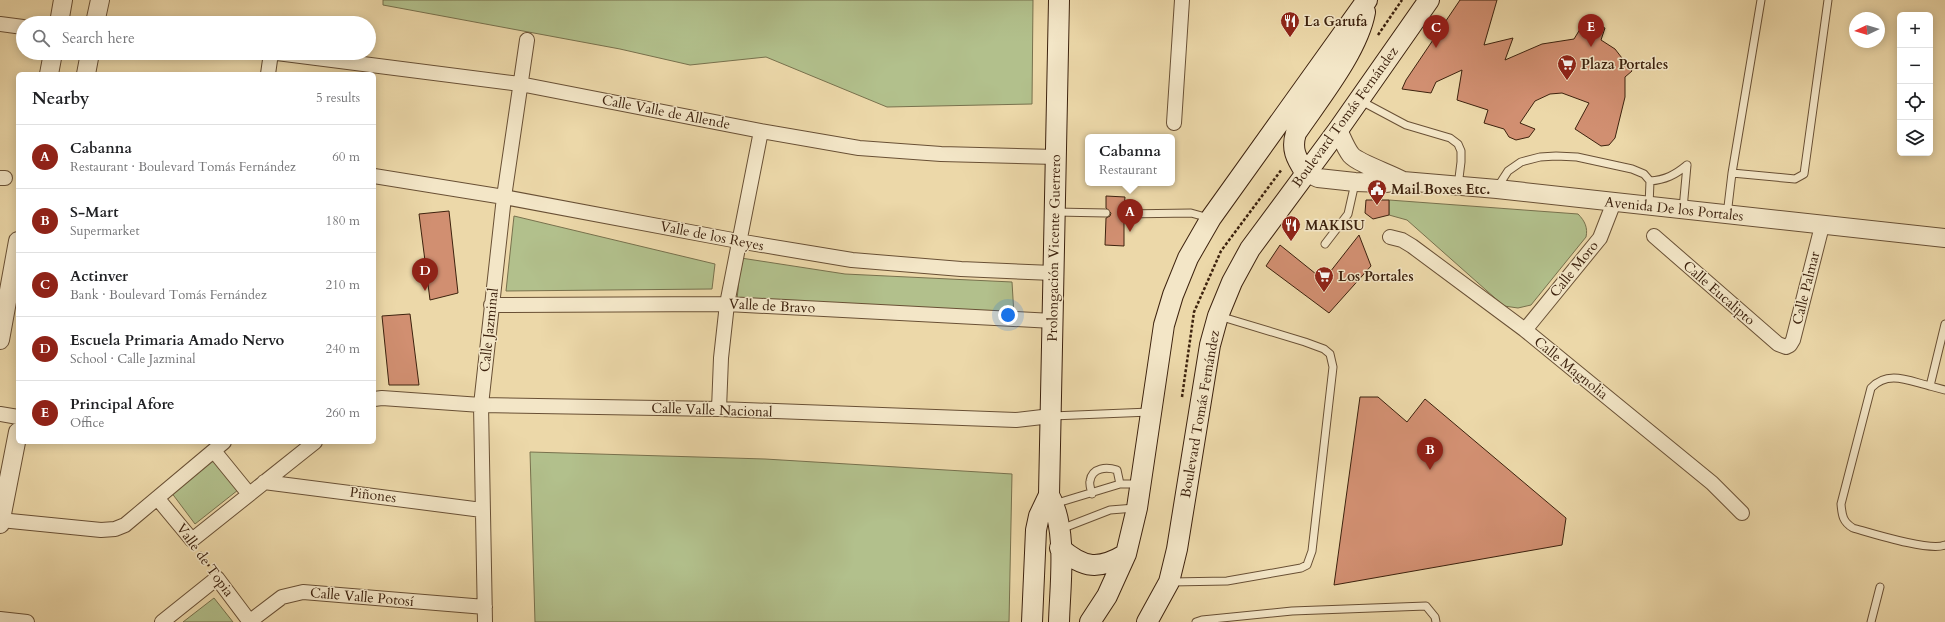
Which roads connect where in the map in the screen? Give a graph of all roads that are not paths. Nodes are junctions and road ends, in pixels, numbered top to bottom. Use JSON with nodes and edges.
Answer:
{"nodes":[{"id":1,"x":63,"y":0,"type":"edge"},
{"id":2,"x":100,"y":0,"type":"edge"},
{"id":3,"x":1059,"y":0,"type":"edge"},
{"id":4,"x":1182,"y":0,"type":"edge"},
{"id":5,"x":1367,"y":0,"type":"edge"},
{"id":6,"x":1429,"y":0,"type":"edge"},
{"id":7,"x":1761,"y":0,"type":"edge"},
{"id":8,"x":1828,"y":0,"type":"edge"},
{"id":9,"x":60,"y":16,"type":"edge"},
{"id":10,"x":97,"y":16,"type":"edge"},
{"id":11,"x":0,"y":24,"type":"edge"},
{"id":12,"x":16,"y":26,"type":"edge"},
{"id":13,"x":527,"y":40,"type":"dead end"},
{"id":14,"x":52,"y":60,"type":"edge"},
{"id":15,"x":89,"y":60,"type":"edge"},
{"id":16,"x":270,"y":60,"type":"edge"},
{"id":17,"x":332,"y":60,"type":"edge"},
{"id":18,"x":49,"y":72,"type":"edge"},
{"id":19,"x":86,"y":72,"type":"edge"},
{"id":20,"x":268,"y":72,"type":"edge"},
{"id":21,"x":520,"y":84,"type":"junction"},
{"id":22,"x":1358,"y":100,"type":"junction"},
{"id":23,"x":1174,"y":123,"type":"dead end"},
{"id":24,"x":1338,"y":130,"type":"junction"},
{"id":25,"x":761,"y":131,"type":"junction"},
{"id":26,"x":1056,"y":157,"type":"junction"},
{"id":27,"x":1305,"y":172,"type":"junction"},
{"id":28,"x":1732,"y":174,"type":"junction"},
{"id":29,"x":376,"y":176,"type":"edge"},
{"id":30,"x":1403,"y":181,"type":"junction"},
{"id":31,"x":1650,"y":181,"type":"junction"},
{"id":32,"x":1355,"y":182,"type":"junction"},
{"id":33,"x":1458,"y":187,"type":"junction"},
{"id":34,"x":1497,"y":189,"type":"junction"},
{"id":35,"x":504,"y":197,"type":"junction"},
{"id":36,"x":1614,"y":202,"type":"junction"},
{"id":37,"x":1649,"y":206,"type":"junction"},
{"id":38,"x":1683,"y":210,"type":"junction"},
{"id":39,"x":1055,"y":212,"type":"junction"},
{"id":40,"x":1106,"y":213,"type":"dead end"},
{"id":41,"x":1124,"y":214,"type":"dead end"},
{"id":42,"x":1727,"y":215,"type":"junction"},
{"id":43,"x":1211,"y":218,"type":"junction"},
{"id":44,"x":1822,"y":226,"type":"junction"},
{"id":45,"x":1654,"y":236,"type":"dead end"},
{"id":46,"x":1390,"y":237,"type":"dead end"},
{"id":47,"x":1945,"y":238,"type":"edge"},
{"id":48,"x":738,"y":241,"type":"junction"},
{"id":49,"x":1325,"y":244,"type":"dead end"},
{"id":50,"x":16,"y":246,"type":"edge"},
{"id":51,"x":6,"y":273,"type":"edge"},
{"id":52,"x":1053,"y":273,"type":"junction"},
{"id":53,"x":13,"y":302,"type":"edge"},
{"id":54,"x":727,"y":304,"type":"junction"},
{"id":55,"x":491,"y":305,"type":"junction"},
{"id":56,"x":1218,"y":316,"type":"junction"},
{"id":57,"x":1053,"y":321,"type":"junction"},
{"id":58,"x":1945,"y":324,"type":"edge"},
{"id":59,"x":1525,"y":330,"type":"junction"},
{"id":60,"x":0,"y":340,"type":"edge"},
{"id":61,"x":1786,"y":347,"type":"joint"},
{"id":62,"x":1930,"y":386,"type":"junction"},
{"id":63,"x":1945,"y":390,"type":"edge"},
{"id":64,"x":376,"y":399,"type":"edge"},
{"id":65,"x":481,"y":405,"type":"junction"},
{"id":66,"x":719,"y":409,"type":"junction"},
{"id":67,"x":1150,"y":412,"type":"junction"},
{"id":68,"x":0,"y":414,"type":"edge"},
{"id":69,"x":1051,"y":416,"type":"junction"},
{"id":70,"x":16,"y":417,"type":"edge"},
{"id":71,"x":16,"y":442,"type":"edge"},
{"id":72,"x":312,"y":444,"type":"edge"},
{"id":73,"x":219,"y":446,"type":"edge"},
{"id":74,"x":264,"y":482,"type":"junction"},
{"id":75,"x":1120,"y":484,"type":"junction"},
{"id":76,"x":1140,"y":484,"type":"junction"},
{"id":77,"x":248,"y":494,"type":"junction"},
{"id":78,"x":1092,"y":494,"type":"junction"},
{"id":79,"x":158,"y":499,"type":"junction"},
{"id":80,"x":1052,"y":500,"type":"junction"},
{"id":81,"x":1137,"y":508,"type":"junction"},
{"id":82,"x":482,"y":510,"type":"junction"},
{"id":83,"x":1742,"y":513,"type":"dead end"},
{"id":84,"x":0,"y":520,"type":"edge"},
{"id":85,"x":0,"y":524,"type":"edge"},
{"id":86,"x":1060,"y":538,"type":"junction"},
{"id":87,"x":1945,"y":545,"type":"edge"},
{"id":88,"x":1126,"y":554,"type":"junction"},
{"id":89,"x":1169,"y":582,"type":"junction"},
{"id":90,"x":1880,"y":587,"type":"dead end"},
{"id":91,"x":484,"y":607,"type":"junction"},
{"id":92,"x":0,"y":619,"type":"edge"},
{"id":93,"x":27,"y":622,"type":"edge"},
{"id":94,"x":162,"y":622,"type":"edge"},
{"id":95,"x":249,"y":622,"type":"edge"},
{"id":96,"x":485,"y":622,"type":"edge"},
{"id":97,"x":1032,"y":622,"type":"edge"},
{"id":98,"x":1059,"y":622,"type":"edge"},
{"id":99,"x":1090,"y":622,"type":"edge"},
{"id":100,"x":1147,"y":622,"type":"edge"},
{"id":101,"x":1196,"y":622,"type":"edge"},
{"id":102,"x":1436,"y":622,"type":"edge"},
{"id":103,"x":1871,"y":622,"type":"edge"}],
"edges":[{"from":1,"to":9,"type":"street"},
{"from":2,"to":10,"type":"street"},
{"from":3,"to":26,"type":"main road","name":"Prolongación Vicente Guerrero"},
{"from":4,"to":23,"type":"street"},
{"from":5,"to":27,"type":"main road"},
{"from":5,"to":43,"type":"main road"},
{"from":6,"to":22,"type":"main road","name":"Boulevard Tomás Fernández"},
{"from":7,"to":28,"type":"lane"},
{"from":8,"to":28,"type":"lane"},
{"from":11,"to":12,"type":"street"},
{"from":13,"to":21,"type":"street","name":"Calle Jazminal"},
{"from":14,"to":18,"type":"street"},
{"from":15,"to":19,"type":"street"},
{"from":16,"to":20,"type":"street"},
{"from":17,"to":21,"type":"street","name":"Calle Valle de Allende"},
{"from":21,"to":25,"type":"street","name":"Calle Valle de Allende"},
{"from":21,"to":35,"type":"street","name":"Calle Jazminal"},
{"from":22,"to":24,"type":"main road","name":"Boulevard Tomás Fernández"},
{"from":22,"to":33,"type":"lane"},
{"from":24,"to":27,"type":"main road","name":"Boulevard Tomás Fernández"},
{"from":24,"to":30,"type":"street","name":"Avenida De los Portales"},
{"from":25,"to":26,"type":"street","name":"Calle Valle de Allende"},
{"from":25,"to":48,"type":"street"},
{"from":26,"to":39,"type":"main road","name":"Prolongación Vicente Guerrero"},
{"from":27,"to":32,"type":"street","name":"Avenida De los Portales"},
{"from":27,"to":56,"type":"main road","name":"Boulevard Tomás Fernández"},
{"from":28,"to":42,"type":"lane"},
{"from":29,"to":35,"type":"street","name":"Valle de los Reyes"},
{"from":30,"to":32,"type":"street","name":"Avenida De los Portales"},
{"from":30,"to":33,"type":"street","name":"Avenida De los Portales"},
{"from":31,"to":34,"type":"lane"},
{"from":31,"to":37,"type":"lane"},
{"from":31,"to":38,"type":"lane"},
{"from":32,"to":49,"type":"lane"},
{"from":33,"to":34,"type":"street","name":"Avenida De los Portales"},
{"from":34,"to":36,"type":"street","name":"Avenida De los Portales"},
{"from":35,"to":48,"type":"street","name":"Valle de los Reyes"},
{"from":35,"to":55,"type":"street","name":"Calle Jazminal"},
{"from":36,"to":37,"type":"street","name":"Avenida De los Portales"},
{"from":36,"to":59,"type":"street","name":"Calle Moro"},
{"from":37,"to":38,"type":"street","name":"Avenida De los Portales"},
{"from":38,"to":42,"type":"street","name":"Avenida De los Portales"},
{"from":39,"to":40,"type":"lane"},
{"from":39,"to":52,"type":"main road","name":"Prolongación Vicente Guerrero"},
{"from":41,"to":43,"type":"lane"},
{"from":42,"to":44,"type":"street","name":"Avenida De los Portales"},
{"from":43,"to":67,"type":"main road"},
{"from":44,"to":47,"type":"street","name":"Avenida De los Portales"},
{"from":44,"to":61,"type":"street","name":"Calle Palmar"},
{"from":45,"to":61,"type":"street","name":"Calle Eucalipto"},
{"from":46,"to":59,"type":"street","name":"Calle Magnolia"},
{"from":48,"to":52,"type":"street","name":"Valle de los Reyes"},
{"from":48,"to":54,"type":"street"},
{"from":50,"to":51,"type":"street"},
{"from":51,"to":53,"type":"street"},
{"from":52,"to":57,"type":"main road","name":"Prolongación Vicente Guerrero"},
{"from":53,"to":60,"type":"street"},
{"from":54,"to":55,"type":"street","name":"Valle de Bravo"},
{"from":54,"to":57,"type":"street","name":"Valle de Bravo"},
{"from":54,"to":66,"type":"street"},
{"from":55,"to":65,"type":"street","name":"Calle Jazminal"},
{"from":56,"to":89,"type":"main road","name":"Boulevard Tomás Fernández"},
{"from":56,"to":89,"type":"lane"},
{"from":57,"to":69,"type":"main road","name":"Prolongación Vicente Guerrero"},
{"from":58,"to":62,"type":"lane"},
{"from":59,"to":83,"type":"street","name":"Calle Magnolia"},
{"from":62,"to":63,"type":"lane"},
{"from":62,"to":87,"type":"lane"},
{"from":64,"to":65,"type":"street","name":"Calle Valle Nacional"},
{"from":65,"to":66,"type":"street","name":"Calle Valle Nacional"},
{"from":65,"to":82,"type":"street","name":"Calle Jazminal"},
{"from":66,"to":69,"type":"street","name":"Calle Valle Nacional"},
{"from":67,"to":69,"type":"lane"},
{"from":67,"to":76,"type":"main road"},
{"from":68,"to":70,"type":"street"},
{"from":69,"to":80,"type":"main road","name":"Prolongación Vicente Guerrero"},
{"from":71,"to":84,"type":"street"},
{"from":72,"to":74,"type":"street"},
{"from":73,"to":77,"type":"street"},
{"from":73,"to":79,"type":"street"},
{"from":74,"to":77,"type":"street"},
{"from":74,"to":82,"type":"street","name":"Piñones"},
{"from":75,"to":76,"type":"lane"},
{"from":75,"to":78,"type":"lane"},
{"from":75,"to":78,"type":"lane"},
{"from":76,"to":81,"type":"main road"},
{"from":77,"to":79,"type":"street","name":"Valle de Topia"},
{"from":78,"to":80,"type":"lane"},
{"from":79,"to":84,"type":"street"},
{"from":80,"to":86,"type":"main road"},
{"from":80,"to":97,"type":"main road"},
{"from":81,"to":86,"type":"lane"},
{"from":81,"to":88,"type":"main road"},
{"from":82,"to":91,"type":"street","name":"Calle Jazminal"},
{"from":84,"to":85,"type":"street"},
{"from":86,"to":88,"type":"main road"},
{"from":86,"to":98,"type":"main road"},
{"from":88,"to":99,"type":"main road"},
{"from":89,"to":100,"type":"main road","name":"Boulevard Tomás Fernández"},
{"from":90,"to":103,"type":"lane"},
{"from":91,"to":95,"type":"street","name":"Calle Valle Potosí"},
{"from":91,"to":96,"type":"street","name":"Calle Jazminal"},
{"from":92,"to":93,"type":"street"},
{"from":94,"to":95,"type":"street","name":"Valle de Topia"},
{"from":101,"to":102,"type":"lane"}]}
